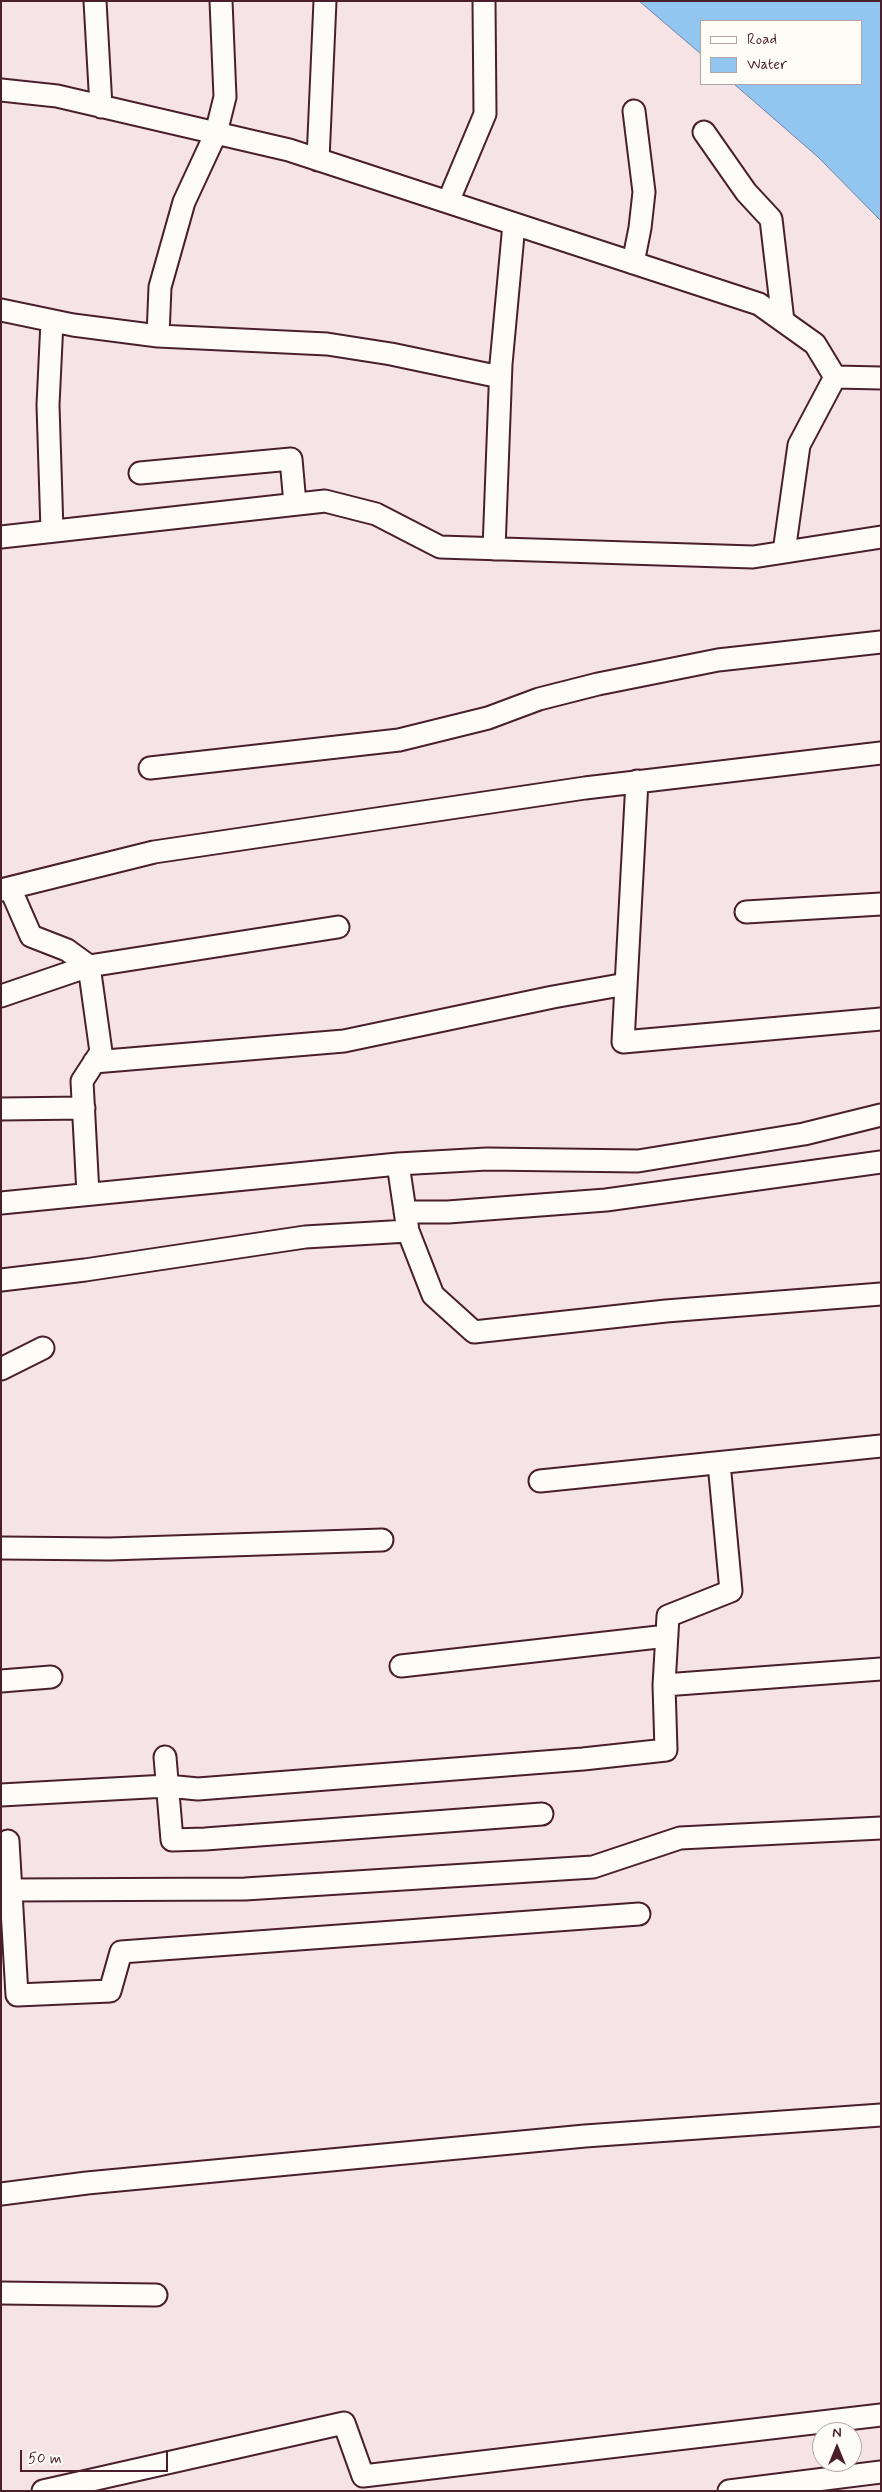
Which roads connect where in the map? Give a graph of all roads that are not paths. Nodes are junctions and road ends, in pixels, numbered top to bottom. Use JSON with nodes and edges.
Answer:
{"nodes":[{"id":1,"x":95,"y":1,"type":"edge"},
{"id":2,"x":221,"y":1,"type":"edge"},
{"id":3,"x":325,"y":1,"type":"edge"},
{"id":4,"x":484,"y":1,"type":"edge"},
{"id":5,"x":1,"y":90,"type":"edge"},
{"id":6,"x":101,"y":107,"type":"junction"},
{"id":7,"x":634,"y":111,"type":"dead end"},
{"id":8,"x":704,"y":132,"type":"dead end"},
{"id":9,"x":216,"y":133,"type":"junction"},
{"id":10,"x":318,"y":160,"type":"junction"},
{"id":11,"x":448,"y":202,"type":"junction"},
{"id":12,"x":514,"y":224,"type":"junction"},
{"id":13,"x":632,"y":263,"type":"junction"},
{"id":14,"x":1,"y":310,"type":"edge"},
{"id":15,"x":52,"y":320,"type":"junction"},
{"id":16,"x":783,"y":321,"type":"junction"},
{"id":17,"x":158,"y":336,"type":"junction"},
{"id":18,"x":500,"y":378,"type":"junction"},
{"id":19,"x":836,"y":378,"type":"junction"},
{"id":20,"x":881,"y":378,"type":"edge"},
{"id":21,"x":140,"y":473,"type":"dead end"},
{"id":22,"x":295,"y":504,"type":"junction"},
{"id":23,"x":52,"y":532,"type":"junction"},
{"id":24,"x":1,"y":537,"type":"edge"},
{"id":25,"x":881,"y":537,"type":"edge"},
{"id":26,"x":494,"y":549,"type":"junction"},
{"id":27,"x":784,"y":552,"type":"junction"},
{"id":28,"x":881,"y":642,"type":"edge"},
{"id":29,"x":881,"y":753,"type":"edge"},
{"id":30,"x":150,"y":768,"type":"dead end"},
{"id":31,"x":637,"y":782,"type":"junction"},
{"id":32,"x":6,"y":889,"type":"edge"},
{"id":33,"x":881,"y":904,"type":"edge"},
{"id":34,"x":746,"y":912,"type":"dead end"},
{"id":35,"x":338,"y":927,"type":"dead end"},
{"id":36,"x":89,"y":966,"type":"junction"},
{"id":37,"x":626,"y":984,"type":"junction"},
{"id":38,"x":1,"y":996,"type":"edge"},
{"id":39,"x":881,"y":1019,"type":"edge"},
{"id":40,"x":94,"y":1062,"type":"junction"},
{"id":41,"x":1,"y":1108,"type":"edge"},
{"id":42,"x":84,"y":1108,"type":"junction"},
{"id":43,"x":881,"y":1116,"type":"edge"},
{"id":44,"x":881,"y":1162,"type":"edge"},
{"id":45,"x":398,"y":1164,"type":"junction"},
{"id":46,"x":88,"y":1194,"type":"junction"},
{"id":47,"x":1,"y":1203,"type":"edge"},
{"id":48,"x":407,"y":1221,"type":"junction"},
{"id":49,"x":1,"y":1280,"type":"edge"},
{"id":50,"x":881,"y":1294,"type":"edge"},
{"id":51,"x":43,"y":1348,"type":"dead end"},
{"id":52,"x":1,"y":1369,"type":"edge"},
{"id":53,"x":881,"y":1446,"type":"edge"},
{"id":54,"x":719,"y":1463,"type":"junction"},
{"id":55,"x":540,"y":1481,"type":"dead end"},
{"id":56,"x":382,"y":1540,"type":"dead end"},
{"id":57,"x":1,"y":1548,"type":"edge"},
{"id":58,"x":667,"y":1636,"type":"junction"},
{"id":59,"x":401,"y":1666,"type":"dead end"},
{"id":60,"x":881,"y":1669,"type":"edge"},
{"id":61,"x":51,"y":1677,"type":"dead end"},
{"id":62,"x":1,"y":1681,"type":"edge"},
{"id":63,"x":664,"y":1685,"type":"junction"},
{"id":64,"x":165,"y":1757,"type":"dead end"},
{"id":65,"x":168,"y":1786,"type":"junction"},
{"id":66,"x":1,"y":1795,"type":"edge"},
{"id":67,"x":542,"y":1814,"type":"dead end"},
{"id":68,"x":881,"y":1828,"type":"edge"},
{"id":69,"x":8,"y":1841,"type":"dead end"},
{"id":70,"x":11,"y":1890,"type":"junction"},
{"id":71,"x":639,"y":1914,"type":"dead end"},
{"id":72,"x":881,"y":2115,"type":"edge"},
{"id":73,"x":1,"y":2194,"type":"edge"},
{"id":74,"x":1,"y":2293,"type":"edge"},
{"id":75,"x":156,"y":2295,"type":"dead end"},
{"id":76,"x":881,"y":2415,"type":"edge"},
{"id":77,"x":881,"y":2472,"type":"edge"},
{"id":78,"x":43,"y":2491,"type":"edge"},
{"id":79,"x":729,"y":2491,"type":"edge"}],
"edges":[{"from":1,"to":6,"type":"street"},
{"from":2,"to":9,"type":"street"},
{"from":3,"to":10,"type":"street"},
{"from":4,"to":11,"type":"street"},
{"from":5,"to":6,"type":"street"},
{"from":6,"to":9,"type":"street"},
{"from":7,"to":13,"type":"street"},
{"from":8,"to":16,"type":"street"},
{"from":9,"to":10,"type":"street"},
{"from":9,"to":17,"type":"street"},
{"from":10,"to":11,"type":"street"},
{"from":11,"to":12,"type":"street"},
{"from":12,"to":13,"type":"street"},
{"from":12,"to":18,"type":"street"},
{"from":13,"to":16,"type":"street"},
{"from":14,"to":15,"type":"street"},
{"from":15,"to":17,"type":"street"},
{"from":15,"to":23,"type":"street"},
{"from":16,"to":19,"type":"street"},
{"from":17,"to":18,"type":"street"},
{"from":18,"to":26,"type":"street"},
{"from":19,"to":20,"type":"street"},
{"from":19,"to":27,"type":"street"},
{"from":21,"to":22,"type":"street"},
{"from":22,"to":23,"type":"street"},
{"from":22,"to":26,"type":"street"},
{"from":23,"to":24,"type":"street"},
{"from":25,"to":27,"type":"street"},
{"from":26,"to":27,"type":"street"},
{"from":28,"to":30,"type":"street"},
{"from":29,"to":31,"type":"street"},
{"from":31,"to":32,"type":"street"},
{"from":31,"to":37,"type":"street"},
{"from":32,"to":36,"type":"street"},
{"from":33,"to":34,"type":"street"},
{"from":35,"to":36,"type":"street"},
{"from":36,"to":38,"type":"street"},
{"from":36,"to":40,"type":"street"},
{"from":37,"to":39,"type":"street"},
{"from":37,"to":40,"type":"street"},
{"from":40,"to":42,"type":"street"},
{"from":41,"to":42,"type":"street"},
{"from":42,"to":46,"type":"street"},
{"from":43,"to":45,"type":"street"},
{"from":44,"to":48,"type":"street"},
{"from":45,"to":46,"type":"street"},
{"from":45,"to":48,"type":"street"},
{"from":46,"to":47,"type":"street"},
{"from":48,"to":49,"type":"street"},
{"from":48,"to":50,"type":"street"},
{"from":51,"to":52,"type":"street"},
{"from":53,"to":54,"type":"street"},
{"from":54,"to":55,"type":"street"},
{"from":54,"to":58,"type":"street"},
{"from":56,"to":57,"type":"street"},
{"from":58,"to":59,"type":"street"},
{"from":58,"to":63,"type":"street"},
{"from":60,"to":63,"type":"street"},
{"from":61,"to":62,"type":"street"},
{"from":63,"to":65,"type":"street"},
{"from":64,"to":65,"type":"street"},
{"from":65,"to":66,"type":"street"},
{"from":65,"to":67,"type":"street"},
{"from":68,"to":70,"type":"street"},
{"from":69,"to":70,"type":"street"},
{"from":70,"to":71,"type":"street"},
{"from":72,"to":73,"type":"street"},
{"from":74,"to":75,"type":"street"},
{"from":76,"to":78,"type":"street"},
{"from":77,"to":79,"type":"street"}]}
